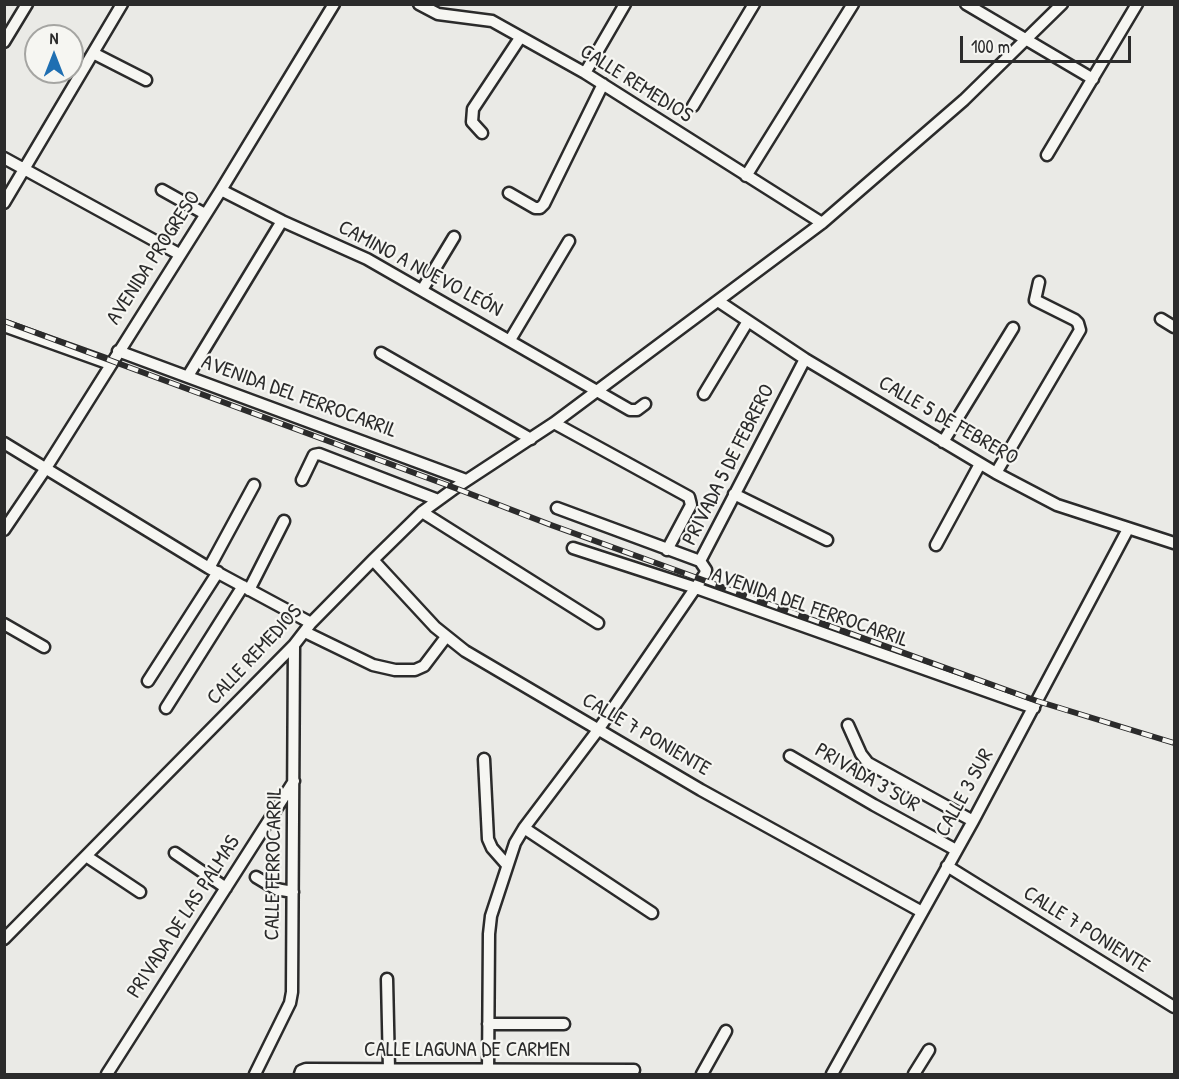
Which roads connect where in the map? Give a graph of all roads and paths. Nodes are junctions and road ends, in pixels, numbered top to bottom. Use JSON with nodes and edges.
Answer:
{"nodes":[{"id":1,"x":27,"y":4,"type":"edge"},
{"id":2,"x":122,"y":4,"type":"edge"},
{"id":3,"x":334,"y":4,"type":"edge"},
{"id":4,"x":419,"y":4,"type":"edge"},
{"id":5,"x":625,"y":4,"type":"edge"},
{"id":6,"x":754,"y":4,"type":"edge"},
{"id":7,"x":853,"y":4,"type":"edge"},
{"id":8,"x":966,"y":4,"type":"edge"},
{"id":9,"x":1062,"y":4,"type":"edge"},
{"id":10,"x":1137,"y":4,"type":"edge"},
{"id":11,"x":520,"y":38,"type":"junction"},
{"id":12,"x":1026,"y":40,"type":"junction"},
{"id":13,"x":4,"y":42,"type":"edge"},
{"id":14,"x":93,"y":52,"type":"junction"},
{"id":15,"x":585,"y":73,"type":"junction"},
{"id":16,"x":1093,"y":79,"type":"junction"},
{"id":17,"x":146,"y":80,"type":"dead end"},
{"id":18,"x":603,"y":84,"type":"junction"},
{"id":19,"x":693,"y":106,"type":"dead end"},
{"id":20,"x":482,"y":133,"type":"dead end"},
{"id":21,"x":1047,"y":155,"type":"dead end"},
{"id":22,"x":4,"y":158,"type":"edge"},
{"id":23,"x":23,"y":170,"type":"junction"},
{"id":24,"x":746,"y":176,"type":"junction"},
{"id":25,"x":162,"y":190,"type":"dead end"},
{"id":26,"x":221,"y":190,"type":"junction"},
{"id":27,"x":509,"y":193,"type":"dead end"},
{"id":28,"x":4,"y":202,"type":"edge"},
{"id":29,"x":205,"y":214,"type":"junction"},
{"id":30,"x":282,"y":221,"type":"junction"},
{"id":31,"x":822,"y":223,"type":"junction"},
{"id":32,"x":454,"y":237,"type":"dead end"},
{"id":33,"x":569,"y":241,"type":"dead end"},
{"id":34,"x":179,"y":254,"type":"junction"},
{"id":35,"x":1039,"y":282,"type":"dead end"},
{"id":36,"x":422,"y":290,"type":"junction"},
{"id":37,"x":718,"y":301,"type":"junction"},
{"id":38,"x":1161,"y":319,"type":"dead end"},
{"id":39,"x":748,"y":321,"type":"junction"},
{"id":40,"x":4,"y":326,"type":"edge"},
{"id":41,"x":1174,"y":327,"type":"edge"},
{"id":42,"x":1013,"y":328,"type":"dead end"},
{"id":43,"x":510,"y":340,"type":"junction"},
{"id":44,"x":118,"y":351,"type":"junction"},
{"id":45,"x":381,"y":353,"type":"dead end"},
{"id":46,"x":805,"y":359,"type":"junction"},
{"id":47,"x":110,"y":364,"type":"junction"},
{"id":48,"x":188,"y":376,"type":"junction"},
{"id":49,"x":596,"y":391,"type":"junction"},
{"id":50,"x":704,"y":394,"type":"dead end"},
{"id":51,"x":645,"y":404,"type":"dead end"},
{"id":52,"x":554,"y":423,"type":"junction"},
{"id":53,"x":531,"y":439,"type":"junction"},
{"id":54,"x":943,"y":442,"type":"junction"},
{"id":55,"x":4,"y":443,"type":"edge"},
{"id":56,"x":981,"y":464,"type":"junction"},
{"id":57,"x":46,"y":468,"type":"junction"},
{"id":58,"x":996,"y":473,"type":"junction"},
{"id":59,"x":302,"y":480,"type":"dead end"},
{"id":60,"x":466,"y":480,"type":"junction"},
{"id":61,"x":254,"y":485,"type":"dead end"},
{"id":62,"x":734,"y":494,"type":"junction"},
{"id":63,"x":438,"y":500,"type":"junction"},
{"id":64,"x":557,"y":508,"type":"dead end"},
{"id":65,"x":423,"y":512,"type":"junction"},
{"id":66,"x":284,"y":520,"type":"dead end"},
{"id":67,"x":1128,"y":529,"type":"junction"},
{"id":68,"x":5,"y":530,"type":"edge"},
{"id":69,"x":1173,"y":539,"type":"edge"},
{"id":70,"x":827,"y":540,"type":"dead end"},
{"id":71,"x":936,"y":544,"type":"dead end"},
{"id":72,"x":573,"y":548,"type":"dead end"},
{"id":73,"x":667,"y":550,"type":"junction"},
{"id":74,"x":374,"y":560,"type":"junction"},
{"id":75,"x":700,"y":561,"type":"junction"},
{"id":76,"x":214,"y":570,"type":"junction"},
{"id":77,"x":246,"y":588,"type":"junction"},
{"id":78,"x":696,"y":588,"type":"junction"},
{"id":79,"x":598,"y":623,"type":"dead end"},
{"id":80,"x":4,"y":624,"type":"edge"},
{"id":81,"x":308,"y":627,"type":"junction"},
{"id":82,"x":446,"y":637,"type":"junction"},
{"id":83,"x":294,"y":645,"type":"junction"},
{"id":84,"x":44,"y":647,"type":"dead end"},
{"id":85,"x":148,"y":681,"type":"dead end"},
{"id":86,"x":166,"y":708,"type":"dead end"},
{"id":87,"x":1034,"y":708,"type":"junction"},
{"id":88,"x":848,"y":725,"type":"dead end"},
{"id":89,"x":598,"y":730,"type":"junction"},
{"id":90,"x":790,"y":756,"type":"dead end"},
{"id":91,"x":484,"y":759,"type":"dead end"},
{"id":92,"x":294,"y":780,"type":"junction"},
{"id":93,"x":973,"y":821,"type":"junction"},
{"id":94,"x":524,"y":828,"type":"junction"},
{"id":95,"x":956,"y":850,"type":"junction"},
{"id":96,"x":175,"y":853,"type":"dead end"},
{"id":97,"x":86,"y":856,"type":"junction"},
{"id":98,"x":507,"y":865,"type":"junction"},
{"id":99,"x":947,"y":866,"type":"junction"},
{"id":100,"x":256,"y":877,"type":"dead end"},
{"id":101,"x":226,"y":888,"type":"junction"},
{"id":102,"x":140,"y":892,"type":"dead end"},
{"id":103,"x":293,"y":892,"type":"junction"},
{"id":104,"x":922,"y":912,"type":"junction"},
{"id":105,"x":652,"y":913,"type":"dead end"},
{"id":106,"x":7,"y":931,"type":"edge"},
{"id":107,"x":387,"y":979,"type":"dead end"},
{"id":108,"x":1174,"y":1007,"type":"edge"},
{"id":109,"x":488,"y":1024,"type":"junction"},
{"id":110,"x":564,"y":1024,"type":"dead end"},
{"id":111,"x":726,"y":1031,"type":"dead end"},
{"id":112,"x":929,"y":1050,"type":"dead end"},
{"id":113,"x":389,"y":1069,"type":"junction"},
{"id":114,"x":634,"y":1070,"type":"dead end"},
{"id":115,"x":488,"y":1072,"type":"edge"},
{"id":116,"x":300,"y":1073,"type":"edge"},
{"id":117,"x":107,"y":1074,"type":"edge"},
{"id":118,"x":255,"y":1074,"type":"edge"},
{"id":119,"x":702,"y":1074,"type":"edge"},
{"id":120,"x":832,"y":1074,"type":"edge"},
{"id":121,"x":914,"y":1074,"type":"edge"}],
"edges":[{"from":1,"to":13,"type":"street"},
{"from":2,"to":14,"type":"street"},
{"from":3,"to":26,"type":"street","name":"AVENIDA PROGRESO"},
{"from":4,"to":11,"type":"street","name":"CALLE REMEDIOS"},
{"from":5,"to":15,"type":"street"},
{"from":6,"to":19,"type":"street"},
{"from":7,"to":24,"type":"street"},
{"from":8,"to":12,"type":"street"},
{"from":9,"to":12,"type":"street","name":"CALLE REMEDIOS"},
{"from":10,"to":16,"type":"street"},
{"from":11,"to":15,"type":"street","name":"CALLE REMEDIOS"},
{"from":11,"to":20,"type":"street"},
{"from":12,"to":16,"type":"street"},
{"from":12,"to":31,"type":"street","name":"CALLE REMEDIOS"},
{"from":14,"to":17,"type":"street"},
{"from":14,"to":23,"type":"street"},
{"from":15,"to":18,"type":"street","name":"CALLE REMEDIOS"},
{"from":16,"to":21,"type":"street"},
{"from":18,"to":24,"type":"street","name":"CALLE REMEDIOS"},
{"from":18,"to":27,"type":"street"},
{"from":22,"to":23,"type":"street"},
{"from":23,"to":28,"type":"street"},
{"from":23,"to":34,"type":"street"},
{"from":24,"to":31,"type":"street","name":"CALLE REMEDIOS"},
{"from":25,"to":29,"type":"street"},
{"from":26,"to":29,"type":"street","name":"AVENIDA PROGRESO"},
{"from":26,"to":30,"type":"street","name":"CAMINO A NUEVO LEÓN"},
{"from":29,"to":34,"type":"street","name":"AVENIDA PROGRESO"},
{"from":30,"to":36,"type":"street","name":"CAMINO A NUEVO LEÓN"},
{"from":30,"to":48,"type":"street"},
{"from":31,"to":37,"type":"street","name":"CALLE REMEDIOS"},
{"from":32,"to":36,"type":"street"},
{"from":33,"to":43,"type":"street"},
{"from":34,"to":44,"type":"street","name":"AVENIDA PROGRESO"},
{"from":35,"to":58,"type":"street"},
{"from":36,"to":43,"type":"street","name":"CAMINO A NUEVO LEÓN"},
{"from":37,"to":39,"type":"street","name":"CALLE 5 DE FEBRERO"},
{"from":37,"to":49,"type":"street","name":"CALLE REMEDIOS"},
{"from":38,"to":41,"type":"street"},
{"from":39,"to":46,"type":"street","name":"CALLE 5 DE FEBRERO"},
{"from":39,"to":50,"type":"street"},
{"from":40,"to":47,"type":"street"},
{"from":42,"to":54,"type":"street"},
{"from":43,"to":49,"type":"street","name":"CAMINO A NUEVO LEÓN"},
{"from":44,"to":47,"type":"street","name":"AVENIDA PROGRESO"},
{"from":44,"to":48,"type":"street","name":"AVENIDA DEL FERROCARRIL"},
{"from":45,"to":53,"type":"street"},
{"from":46,"to":54,"type":"street","name":"CALLE 5 DE FEBRERO"},
{"from":46,"to":62,"type":"street","name":"PRIVADA 5 DE FEBRERO"},
{"from":47,"to":57,"type":"street","name":"AVENIDA PROGRESO"},
{"from":48,"to":60,"type":"street","name":"AVENIDA DEL FERROCARRIL"},
{"from":49,"to":51,"type":"street","name":"CAMINO A NUEVO LEÓN"},
{"from":49,"to":52,"type":"street","name":"CALLE REMEDIOS"},
{"from":52,"to":53,"type":"street","name":"CALLE REMEDIOS"},
{"from":52,"to":73,"type":"street"},
{"from":53,"to":60,"type":"street","name":"CALLE REMEDIOS"},
{"from":54,"to":56,"type":"street","name":"CALLE 5 DE FEBRERO"},
{"from":55,"to":57,"type":"street"},
{"from":56,"to":58,"type":"street","name":"CALLE 5 DE FEBRERO"},
{"from":56,"to":71,"type":"street"},
{"from":57,"to":68,"type":"street","name":"AVENIDA PROGRESO"},
{"from":57,"to":76,"type":"street"},
{"from":58,"to":67,"type":"street","name":"CALLE 5 DE FEBRERO"},
{"from":59,"to":63,"type":"street"},
{"from":60,"to":63,"type":"street","name":"CALLE REMEDIOS"},
{"from":61,"to":76,"type":"street"},
{"from":62,"to":70,"type":"street"},
{"from":62,"to":75,"type":"street","name":"PRIVADA 5 DE FEBRERO"},
{"from":63,"to":65,"type":"street","name":"CALLE REMEDIOS"},
{"from":64,"to":73,"type":"street"},
{"from":65,"to":74,"type":"street","name":"CALLE REMEDIOS"},
{"from":65,"to":79,"type":"street"},
{"from":66,"to":77,"type":"street"},
{"from":67,"to":69,"type":"street","name":"CALLE 5 DE FEBRERO"},
{"from":67,"to":87,"type":"street","name":"CALLE 3 SUR"},
{"from":72,"to":78,"type":"street","name":"AVENIDA DEL FERROCARRIL"},
{"from":73,"to":75,"type":"street"},
{"from":74,"to":81,"type":"street","name":"CALLE REMEDIOS"},
{"from":74,"to":82,"type":"street","name":"CALLE 7 PONIENTE"},
{"from":75,"to":78,"type":"street","name":"PRIVADA 5 DE FEBRERO"},
{"from":76,"to":77,"type":"street"},
{"from":76,"to":85,"type":"street"},
{"from":77,"to":81,"type":"street"},
{"from":77,"to":86,"type":"street"},
{"from":78,"to":87,"type":"street","name":"AVENIDA DEL FERROCARRIL"},
{"from":78,"to":89,"type":"street"},
{"from":80,"to":84,"type":"street"},
{"from":81,"to":82,"type":"street"},
{"from":81,"to":83,"type":"street","name":"CALLE REMEDIOS"},
{"from":82,"to":89,"type":"street","name":"CALLE 7 PONIENTE"},
{"from":83,"to":92,"type":"street","name":"CALLE FERROCARRIL"},
{"from":83,"to":97,"type":"street","name":"CALLE REMEDIOS"},
{"from":87,"to":93,"type":"street","name":"CALLE 3 SUR"},
{"from":88,"to":93,"type":"street"},
{"from":89,"to":94,"type":"street"},
{"from":89,"to":104,"type":"street","name":"CALLE 7 PONIENTE"},
{"from":90,"to":95,"type":"street","name":"PRIVADA 3 SUR"},
{"from":91,"to":98,"type":"street"},
{"from":92,"to":101,"type":"street","name":"PRIVADA DE LAS PALMAS"},
{"from":92,"to":103,"type":"street","name":"CALLE FERROCARRIL"},
{"from":93,"to":95,"type":"street","name":"CALLE 3 SUR"},
{"from":94,"to":98,"type":"street"},
{"from":94,"to":105,"type":"street"},
{"from":95,"to":99,"type":"street","name":"CALLE 3 SUR"},
{"from":96,"to":101,"type":"street"},
{"from":97,"to":102,"type":"street"},
{"from":97,"to":106,"type":"street","name":"CALLE REMEDIOS"},
{"from":98,"to":109,"type":"street"},
{"from":99,"to":104,"type":"street","name":"CALLE 3 SUR"},
{"from":99,"to":108,"type":"street","name":"CALLE 7 PONIENTE"},
{"from":100,"to":103,"type":"street"},
{"from":101,"to":117,"type":"street","name":"PRIVADA DE LAS PALMAS"},
{"from":103,"to":118,"type":"street","name":"CALLE FERROCARRIL"},
{"from":104,"to":120,"type":"street","name":"CALLE 3 SUR"},
{"from":107,"to":113,"type":"street"},
{"from":109,"to":110,"type":"street"},
{"from":109,"to":115,"type":"street"},
{"from":111,"to":119,"type":"street"},
{"from":112,"to":121,"type":"street"},
{"from":113,"to":115,"type":"street","name":"CALLE LAGUNA DE CARMEN"},
{"from":113,"to":116,"type":"street","name":"CALLE LAGUNA DE CARMEN"},
{"from":114,"to":115,"type":"street","name":"CALLE LAGUNA DE CARMEN"}]}
